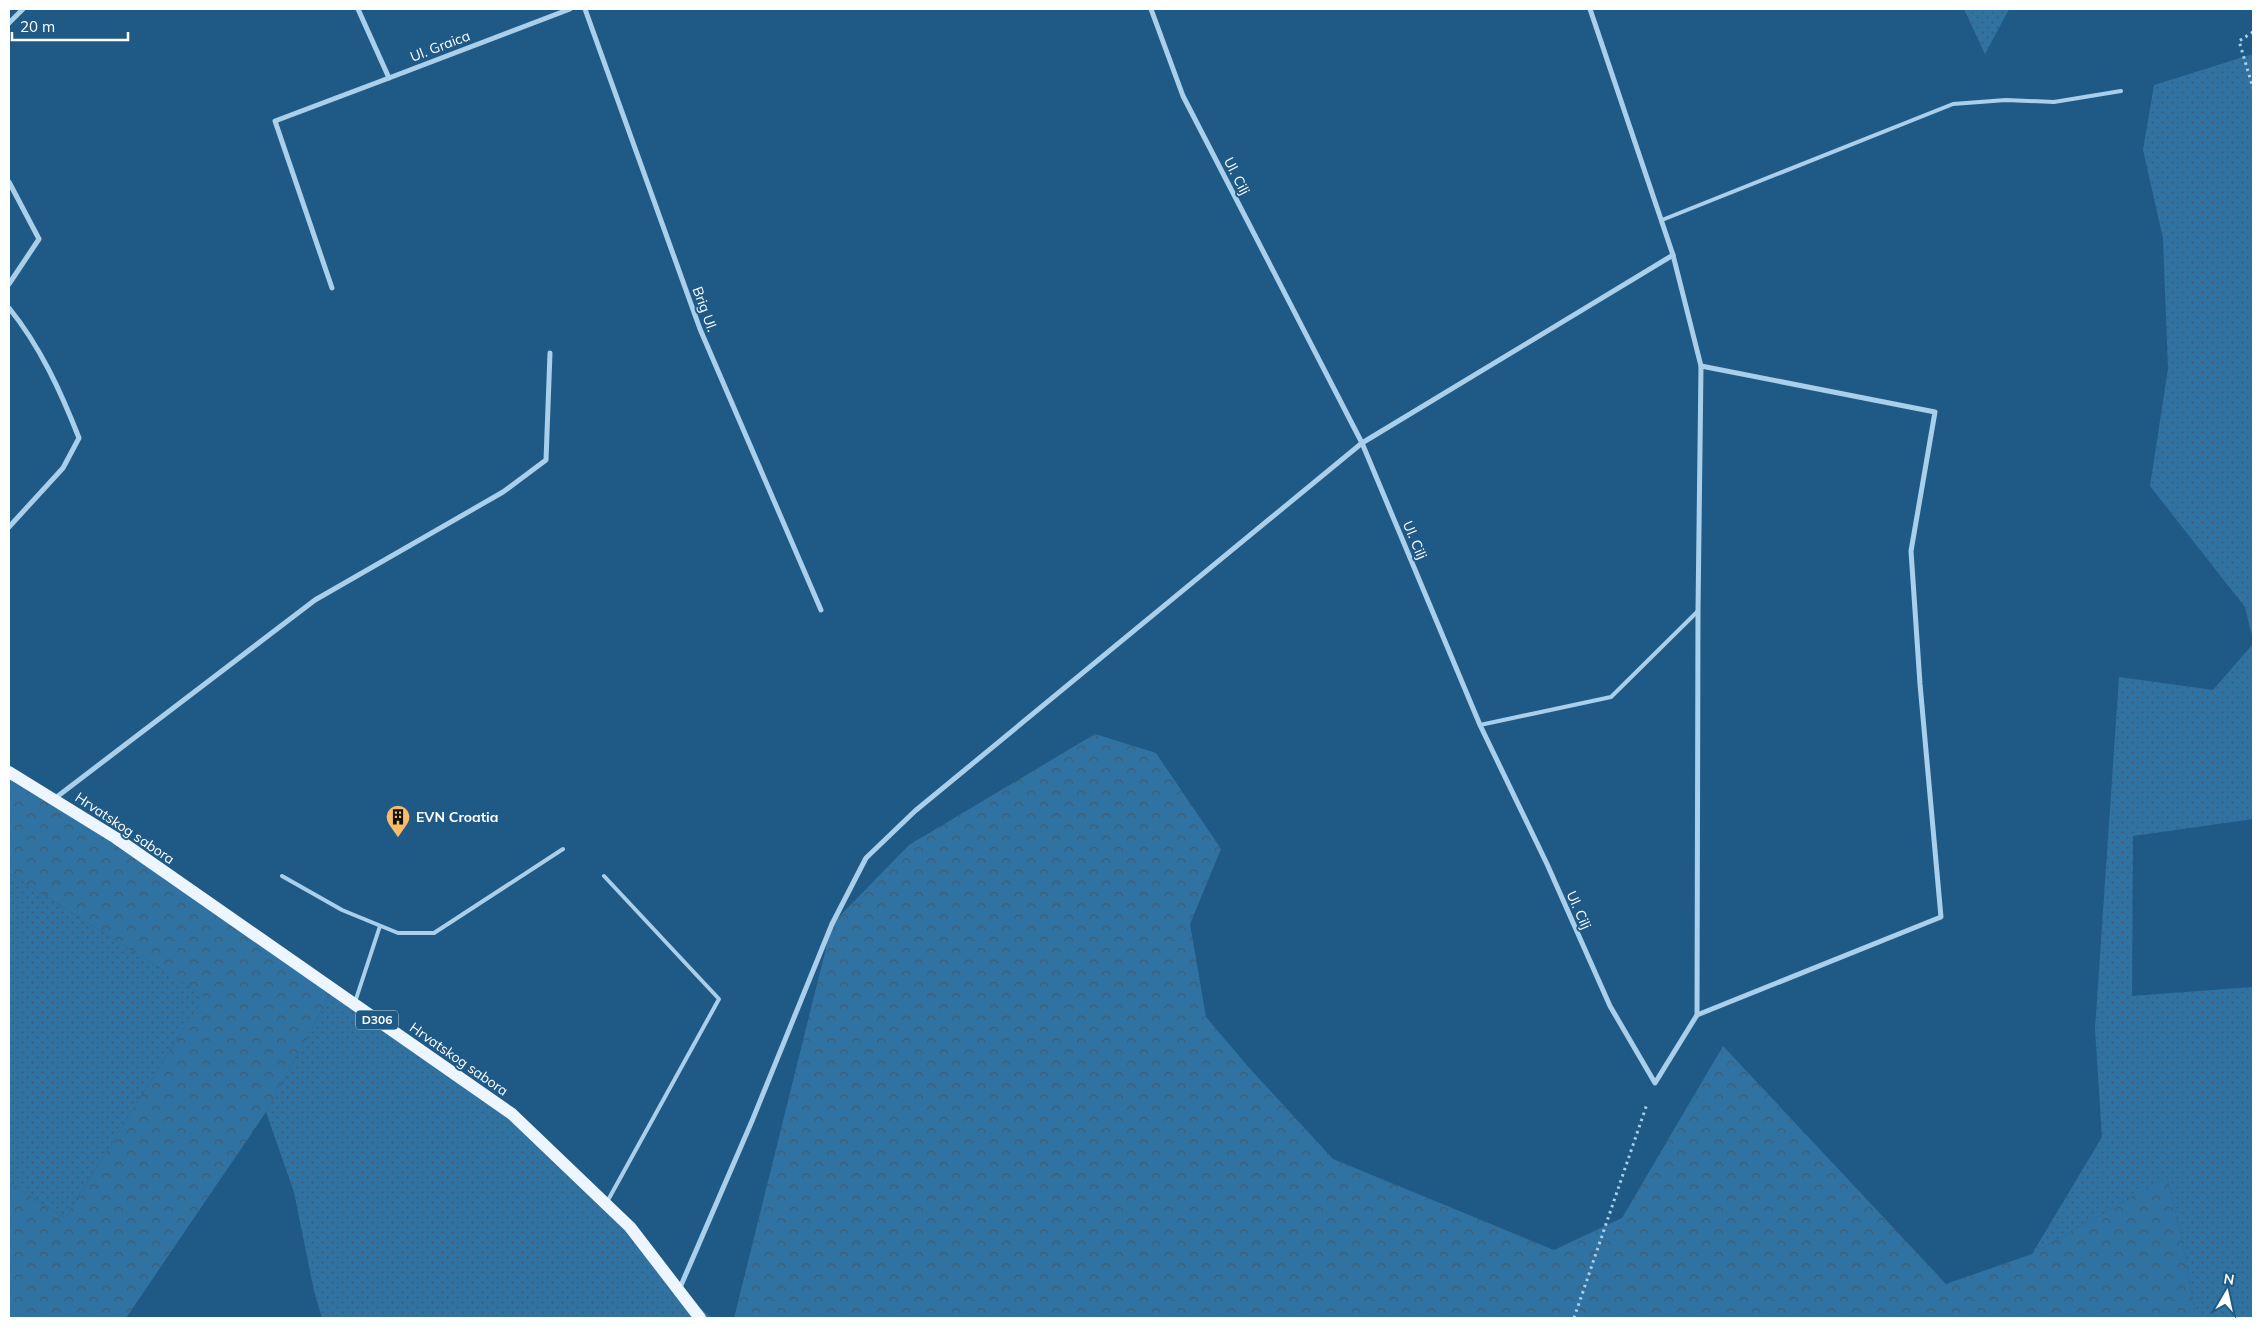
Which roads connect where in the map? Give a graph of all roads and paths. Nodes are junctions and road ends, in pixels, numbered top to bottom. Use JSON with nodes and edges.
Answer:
{"nodes":[{"id":1,"x":23,"y":9,"type":"edge"},
{"id":2,"x":358,"y":9,"type":"edge"},
{"id":3,"x":570,"y":9,"type":"edge"},
{"id":4,"x":585,"y":9,"type":"edge"},
{"id":5,"x":1151,"y":9,"type":"edge"},
{"id":6,"x":1590,"y":9,"type":"edge"},
{"id":7,"x":9,"y":23,"type":"edge"},
{"id":8,"x":2253,"y":32,"type":"edge"},
{"id":9,"x":389,"y":78,"type":"junction"},
{"id":10,"x":2253,"y":88,"type":"edge"},
{"id":11,"x":2121,"y":91,"type":"dead end"},
{"id":12,"x":9,"y":182,"type":"edge"},
{"id":13,"x":1662,"y":220,"type":"junction"},
{"id":14,"x":1673,"y":254,"type":"junction"},
{"id":15,"x":9,"y":284,"type":"edge"},
{"id":16,"x":332,"y":288,"type":"dead end"},
{"id":17,"x":9,"y":308,"type":"edge"},
{"id":18,"x":550,"y":353,"type":"dead end"},
{"id":19,"x":1701,"y":366,"type":"junction"},
{"id":20,"x":1362,"y":443,"type":"junction"},
{"id":21,"x":9,"y":527,"type":"edge"},
{"id":22,"x":821,"y":610,"type":"dead end"},
{"id":23,"x":1698,"y":611,"type":"junction"},
{"id":24,"x":1480,"y":725,"type":"junction"},
{"id":25,"x":9,"y":772,"type":"edge"},
{"id":26,"x":54,"y":799,"type":"junction"},
{"id":27,"x":563,"y":850,"type":"dead end"},
{"id":28,"x":282,"y":876,"type":"dead end"},
{"id":29,"x":604,"y":876,"type":"dead end"},
{"id":30,"x":380,"y":926,"type":"junction"},
{"id":31,"x":354,"y":1004,"type":"junction"},
{"id":32,"x":1698,"y":1015,"type":"junction"},
{"id":33,"x":1655,"y":1083,"type":"junction"},
{"id":34,"x":606,"y":1204,"type":"junction"},
{"id":35,"x":679,"y":1291,"type":"junction"},
{"id":36,"x":700,"y":1318,"type":"edge"},
{"id":37,"x":1574,"y":1318,"type":"edge"}],
"edges":[{"from":1,"to":7,"type":"street"},
{"from":2,"to":9,"type":"street"},
{"from":3,"to":9,"type":"street","name":"Ul. Graica"},
{"from":4,"to":22,"type":"street","name":"Brig Ul."},
{"from":5,"to":20,"type":"street","name":"Ul. Cilj"},
{"from":6,"to":13,"type":"street"},
{"from":8,"to":10,"type":"path"},
{"from":9,"to":16,"type":"street","name":"Ul. Graica"},
{"from":11,"to":13,"type":"lane"},
{"from":12,"to":15,"type":"street"},
{"from":13,"to":14,"type":"street"},
{"from":14,"to":19,"type":"street"},
{"from":14,"to":20,"type":"street"},
{"from":17,"to":21,"type":"street"},
{"from":18,"to":26,"type":"street"},
{"from":19,"to":23,"type":"street"},
{"from":19,"to":32,"type":"street"},
{"from":20,"to":24,"type":"street","name":"Ul. Cilj"},
{"from":20,"to":35,"type":"street"},
{"from":23,"to":24,"type":"lane"},
{"from":23,"to":32,"type":"street"},
{"from":24,"to":33,"type":"street","name":"Ul. Cilj"},
{"from":25,"to":26,"type":"main road","name":"Hrvatskog sabora","number":"D306"},
{"from":26,"to":31,"type":"main road","name":"Hrvatskog sabora","number":"D306"},
{"from":27,"to":30,"type":"lane"},
{"from":28,"to":30,"type":"lane"},
{"from":29,"to":34,"type":"lane"},
{"from":30,"to":31,"type":"lane"},
{"from":31,"to":34,"type":"main road","name":"Hrvatskog sabora","number":"D306"},
{"from":32,"to":33,"type":"street"},
{"from":33,"to":37,"type":"path"},
{"from":34,"to":35,"type":"main road","name":"Hrvatskog sabora","number":"D306"},
{"from":35,"to":36,"type":"main road","name":"Hrvatskog sabora","number":"D306"}]}
